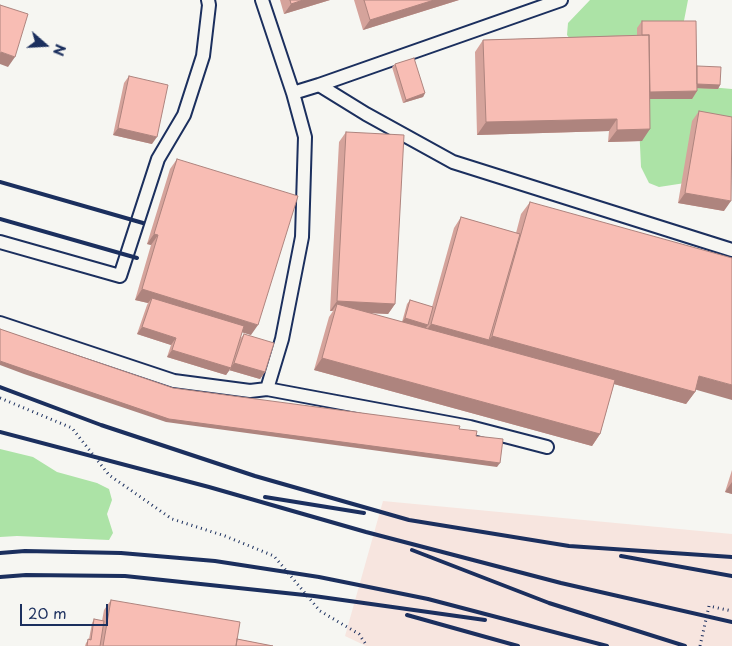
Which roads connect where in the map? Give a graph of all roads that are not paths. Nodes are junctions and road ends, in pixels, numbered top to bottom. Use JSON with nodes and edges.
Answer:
{"nodes":[{"id":1,"x":208,"y":0,"type":"edge"},
{"id":2,"x":262,"y":0,"type":"edge"},
{"id":3,"x":561,"y":0,"type":"edge"},
{"id":4,"x":319,"y":85,"type":"junction"},
{"id":5,"x":292,"y":93,"type":"junction"},
{"id":6,"x":0,"y":242,"type":"edge"},
{"id":7,"x":732,"y":250,"type":"edge"},
{"id":8,"x":0,"y":323,"type":"edge"},
{"id":9,"x":267,"y":389,"type":"junction"},
{"id":10,"x":547,"y":447,"type":"dead end"}],
"edges":[{"from":1,"to":6,"type":"lane"},
{"from":2,"to":5,"type":"lane"},
{"from":3,"to":4,"type":"lane"},
{"from":4,"to":5,"type":"lane"},
{"from":4,"to":7,"type":"lane"},
{"from":5,"to":9,"type":"lane"},
{"from":8,"to":9,"type":"lane"},
{"from":9,"to":10,"type":"lane"}]}
